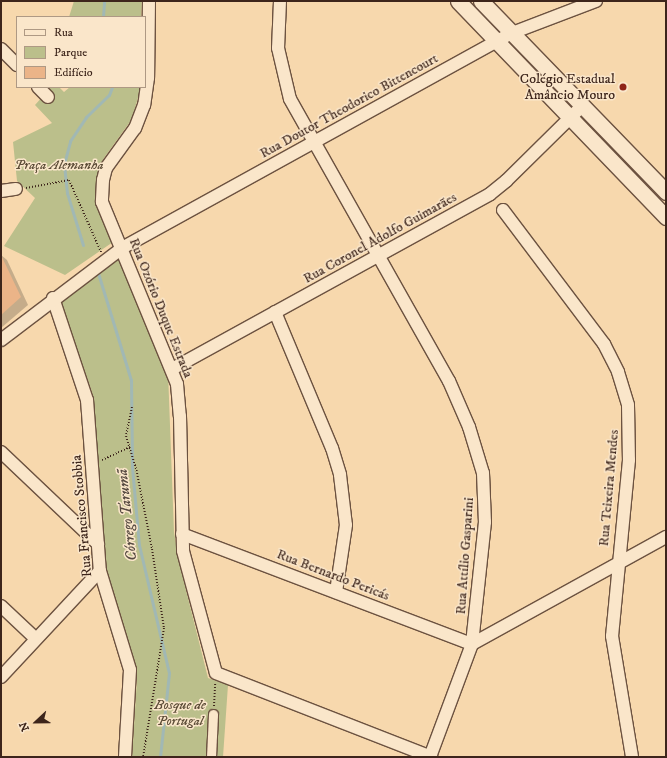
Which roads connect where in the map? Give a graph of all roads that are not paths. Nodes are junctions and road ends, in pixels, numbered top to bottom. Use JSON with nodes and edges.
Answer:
{"nodes":[{"id":1,"x":149,"y":1,"type":"edge"},
{"id":2,"x":280,"y":1,"type":"edge"},
{"id":3,"x":458,"y":1,"type":"edge"},
{"id":4,"x":481,"y":1,"type":"edge"},
{"id":5,"x":596,"y":1,"type":"edge"},
{"id":6,"x":512,"y":33,"type":"junction"},
{"id":7,"x":497,"y":42,"type":"junction"},
{"id":8,"x":1,"y":49,"type":"edge"},
{"id":9,"x":16,"y":64,"type":"edge"},
{"id":10,"x":39,"y":88,"type":"edge"},
{"id":11,"x":48,"y":97,"type":"dead end"},
{"id":12,"x":582,"y":106,"type":"junction"},
{"id":13,"x":570,"y":118,"type":"junction"},
{"id":14,"x":313,"y":143,"type":"junction"},
{"id":15,"x":665,"y":187,"type":"edge"},
{"id":16,"x":16,"y":189,"type":"road end"},
{"id":17,"x":1,"y":191,"type":"edge"},
{"id":18,"x":503,"y":210,"type":"dead end"},
{"id":19,"x":661,"y":212,"type":"edge"},
{"id":20,"x":122,"y":248,"type":"junction"},
{"id":21,"x":378,"y":256,"type":"junction"},
{"id":22,"x":53,"y":298,"type":"junction"},
{"id":23,"x":275,"y":312,"type":"junction"},
{"id":24,"x":1,"y":340,"type":"edge"},
{"id":25,"x":172,"y":369,"type":"junction"},
{"id":26,"x":1,"y":452,"type":"edge"},
{"id":27,"x":182,"y":534,"type":"junction"},
{"id":28,"x":666,"y":537,"type":"edge"},
{"id":29,"x":98,"y":544,"type":"junction"},
{"id":30,"x":618,"y":563,"type":"junction"},
{"id":31,"x":100,"y":571,"type":"junction"},
{"id":32,"x":336,"y":592,"type":"junction"},
{"id":33,"x":1,"y":606,"type":"edge"},
{"id":34,"x":36,"y":639,"type":"junction"},
{"id":35,"x":472,"y":644,"type":"junction"},
{"id":36,"x":1,"y":677,"type":"edge"},
{"id":37,"x":214,"y":714,"type":"road end"},
{"id":38,"x":124,"y":757,"type":"edge"},
{"id":39,"x":211,"y":757,"type":"edge"},
{"id":40,"x":430,"y":757,"type":"edge"},
{"id":41,"x":632,"y":757,"type":"edge"}],
"edges":[{"from":1,"to":20,"type":"street","name":"Rua Ozório Duque Estrada"},
{"from":2,"to":14,"type":"street","name":"Rua Attílio Gasparini"},
{"from":3,"to":7,"type":"street"},
{"from":4,"to":6,"type":"street"},
{"from":5,"to":6,"type":"street","name":"Rua Doutor Theodorico Bittencourt"},
{"from":6,"to":7,"type":"street","name":"Rua Doutor Theodorico Bittencourt"},
{"from":6,"to":12,"type":"street"},
{"from":7,"to":13,"type":"street"},
{"from":7,"to":14,"type":"street","name":"Rua Doutor Theodorico Bittencourt"},
{"from":8,"to":9,"type":"street"},
{"from":10,"to":11,"type":"street"},
{"from":12,"to":13,"type":"street","name":"Rua Coronel Adolfo Guimarães"},
{"from":12,"to":15,"type":"street"},
{"from":13,"to":19,"type":"street"},
{"from":13,"to":21,"type":"street","name":"Rua Coronel Adolfo Guimarães"},
{"from":14,"to":20,"type":"street","name":"Rua Doutor Theodorico Bittencourt"},
{"from":14,"to":21,"type":"street","name":"Rua Attílio Gasparini"},
{"from":15,"to":19,"type":"street"},
{"from":16,"to":17,"type":"street"},
{"from":18,"to":30,"type":"street","name":"Rua Teixeira Mendes"},
{"from":20,"to":22,"type":"street","name":"Rua Doutor Theodorico Bittencourt"},
{"from":20,"to":25,"type":"street","name":"Rua Ozório Duque Estrada"},
{"from":21,"to":23,"type":"street","name":"Rua Coronel Adolfo Guimarães"},
{"from":21,"to":35,"type":"street","name":"Rua Attílio Gasparini"},
{"from":22,"to":24,"type":"street","name":"Rua Doutor Theodorico Bittencourt"},
{"from":22,"to":29,"type":"street","name":"Rua Francisco Stobbia"},
{"from":23,"to":25,"type":"street","name":"Rua Coronel Adolfo Guimarães"},
{"from":23,"to":32,"type":"street"},
{"from":25,"to":27,"type":"street","name":"Rua Ozório Duque Estrada"},
{"from":26,"to":29,"type":"street"},
{"from":27,"to":32,"type":"street","name":"Rua Bernardo Pericás"},
{"from":27,"to":40,"type":"street","name":"Rua Ozório Duque Estrada"},
{"from":28,"to":30,"type":"street"},
{"from":29,"to":31,"type":"street","name":"Rua Francisco Stobbia"},
{"from":30,"to":35,"type":"street"},
{"from":30,"to":41,"type":"street","name":"Rua Teixeira Mendes"},
{"from":31,"to":34,"type":"street"},
{"from":31,"to":38,"type":"street","name":"Rua Francisco Stobbia"},
{"from":32,"to":35,"type":"street","name":"Rua Bernardo Pericás"},
{"from":33,"to":34,"type":"street"},
{"from":34,"to":36,"type":"street"},
{"from":35,"to":40,"type":"street","name":"Rua Attílio Gasparini"},
{"from":37,"to":39,"type":"street"}]}
